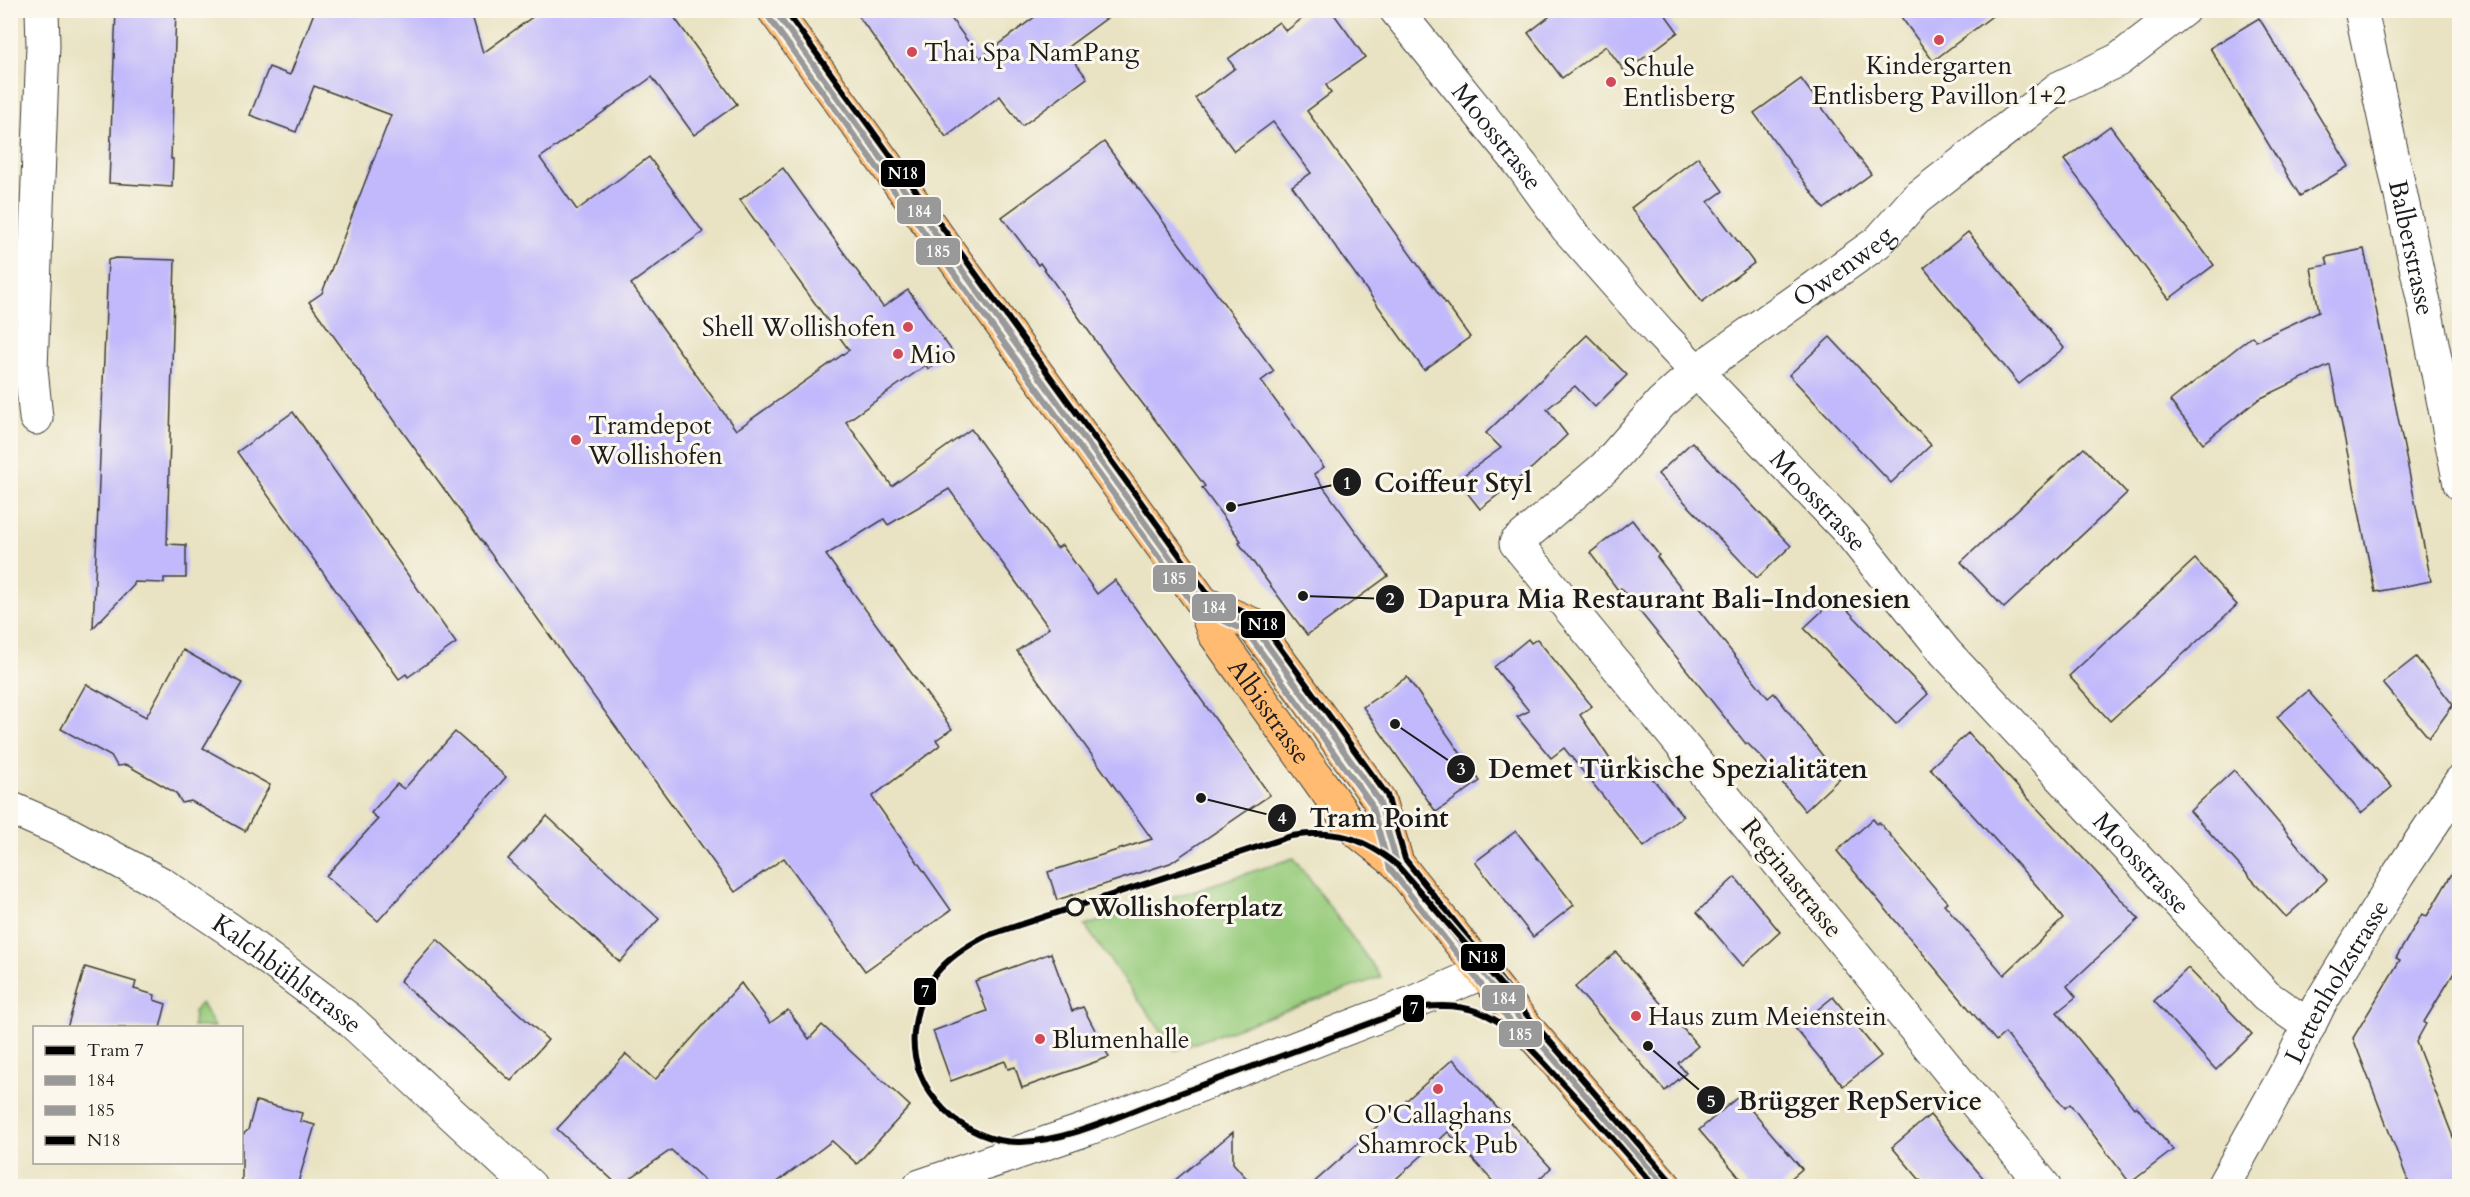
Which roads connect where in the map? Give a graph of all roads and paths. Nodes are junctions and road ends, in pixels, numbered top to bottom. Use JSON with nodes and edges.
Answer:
{"nodes":[{"id":1,"x":42,"y":10,"type":"edge"},
{"id":2,"x":774,"y":10,"type":"edge"},
{"id":3,"x":1396,"y":10,"type":"edge"},
{"id":4,"x":2183,"y":10,"type":"edge"},
{"id":5,"x":2361,"y":10,"type":"edge"},
{"id":6,"x":1697,"y":371,"type":"junction"},
{"id":7,"x":36,"y":418,"type":"dead end"},
{"id":8,"x":2460,"y":484,"type":"edge"},
{"id":9,"x":1516,"y":543,"type":"joint"},
{"id":10,"x":2460,"y":782,"type":"edge"},
{"id":11,"x":10,"y":808,"type":"edge"},
{"id":12,"x":1481,"y":973,"type":"junction"},
{"id":13,"x":2309,"y":1026,"type":"junction"},
{"id":14,"x":530,"y":1186,"type":"edge"},
{"id":15,"x":920,"y":1186,"type":"edge"},
{"id":16,"x":1665,"y":1186,"type":"edge"},
{"id":17,"x":2044,"y":1186,"type":"edge"},
{"id":18,"x":2223,"y":1186,"type":"edge"}],
"edges":[{"from":1,"to":7,"type":"street"},
{"from":2,"to":12,"type":"main road","name":"Albisstrasse"},
{"from":3,"to":6,"type":"street","name":"Moosstrasse"},
{"from":4,"to":6,"type":"street","name":"Owenweg"},
{"from":5,"to":8,"type":"street","name":"Balberstrasse"},
{"from":6,"to":9,"type":"street","name":"Owenweg"},
{"from":6,"to":13,"type":"street","name":"Moosstrasse"},
{"from":9,"to":17,"type":"street","name":"Reginastrasse"},
{"from":10,"to":13,"type":"street","name":"Lettenholzstrasse"},
{"from":11,"to":14,"type":"street","name":"Kalchbühlstrasse"},
{"from":12,"to":15,"type":"street"},
{"from":12,"to":16,"type":"main road","name":"Albisstrasse"},
{"from":13,"to":18,"type":"street","name":"Lettenholzstrasse"}]}
